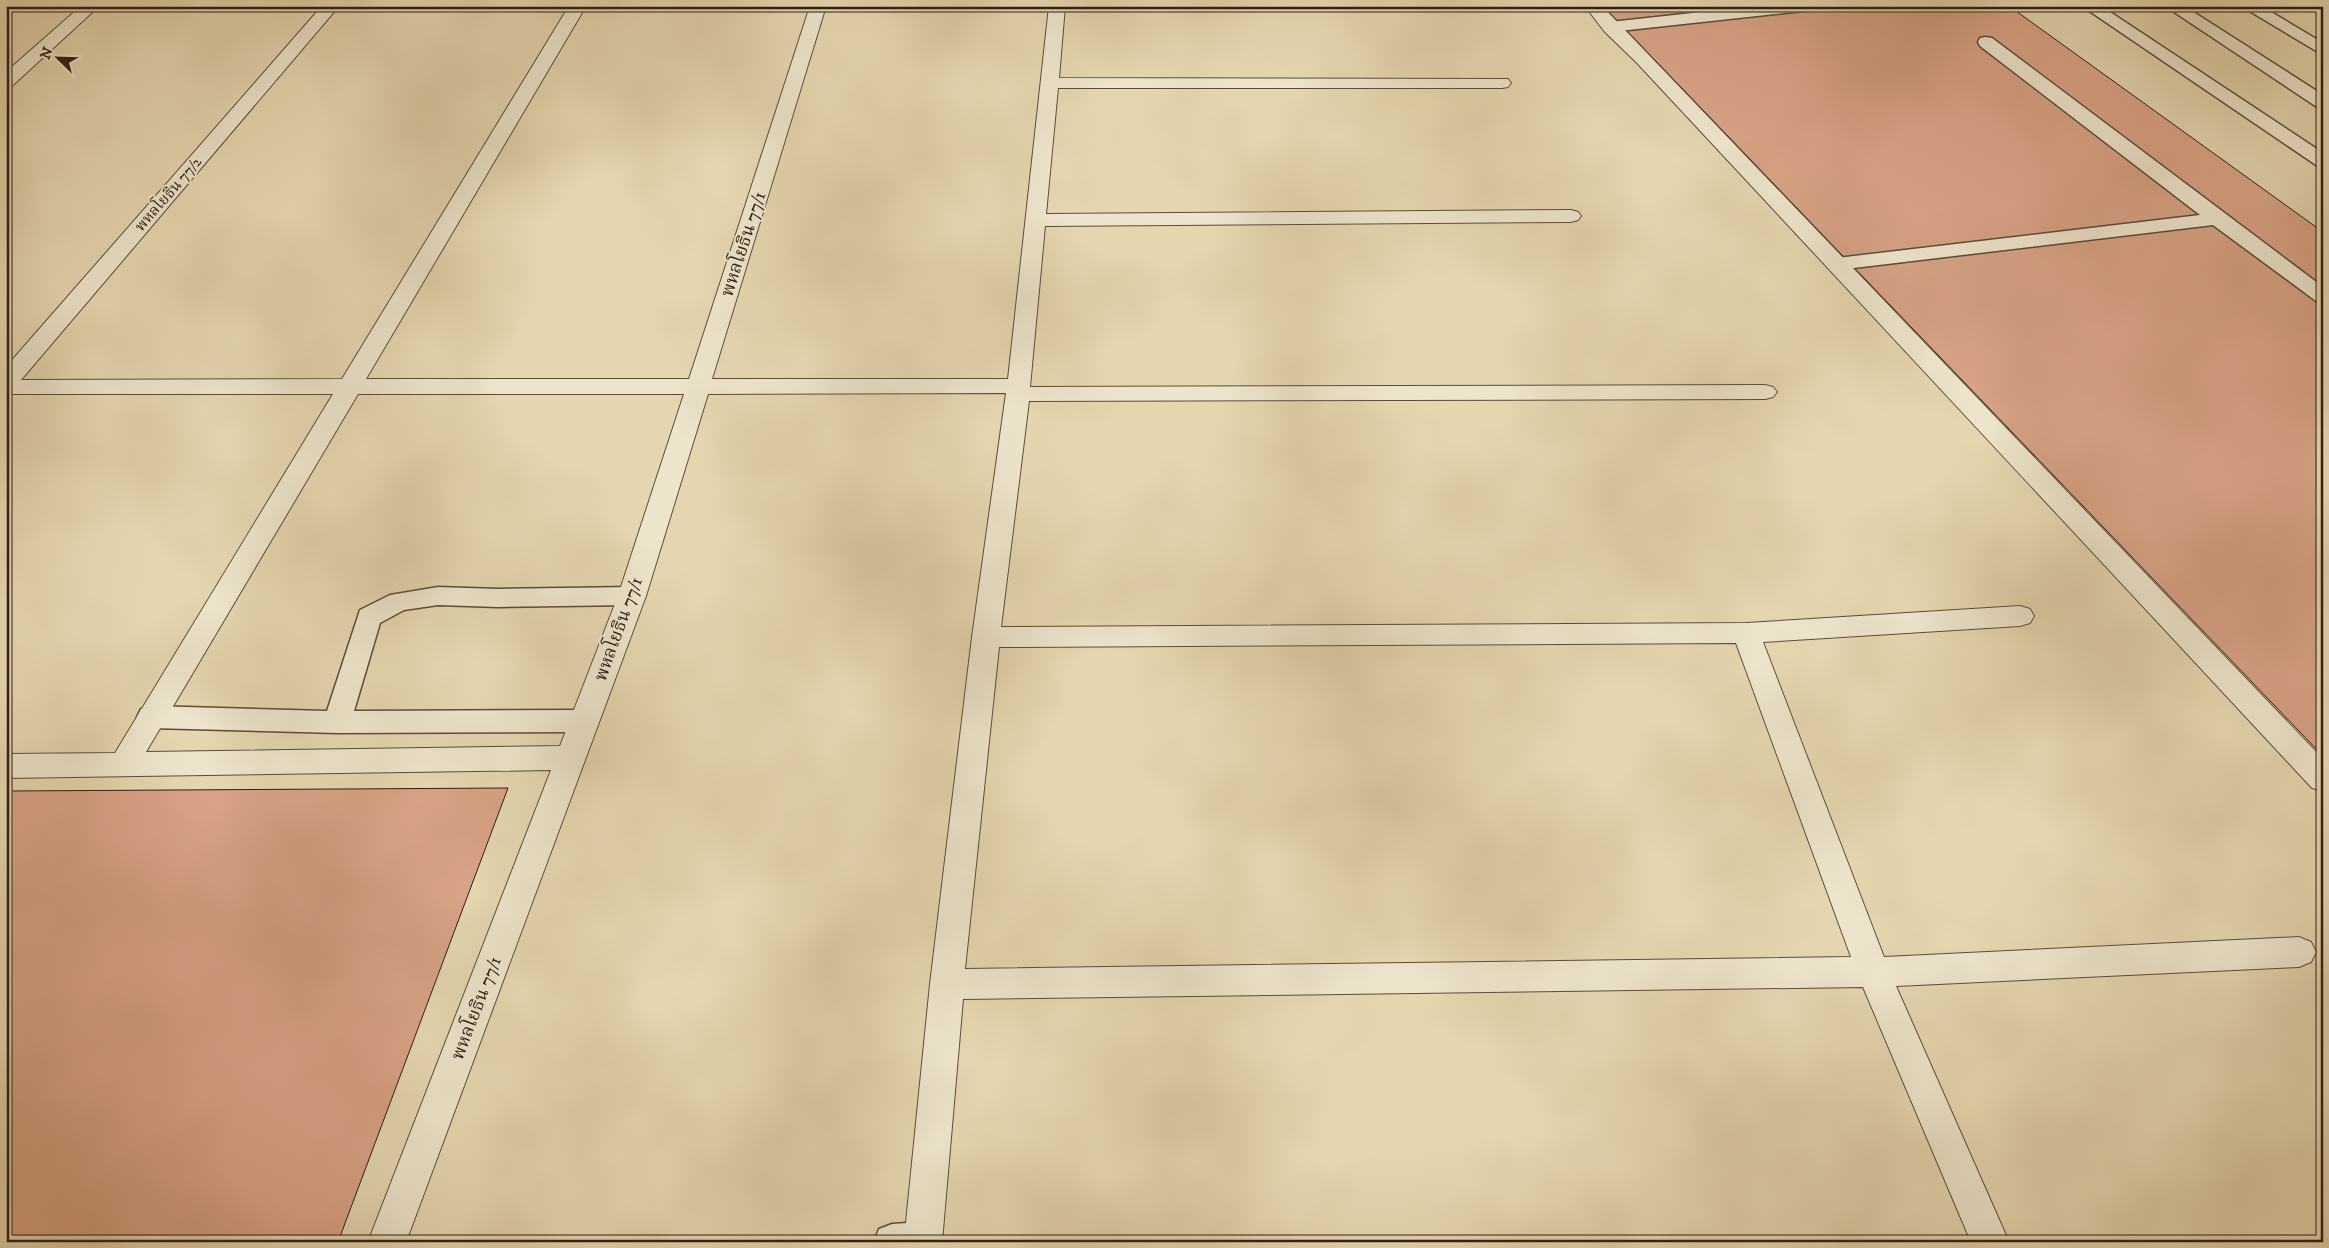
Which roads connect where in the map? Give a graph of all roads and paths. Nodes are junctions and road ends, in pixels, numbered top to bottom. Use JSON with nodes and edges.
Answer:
{"nodes":[{"id":1,"x":91,"y":6,"type":"edge"},
{"id":2,"x":331,"y":6,"type":"edge"},
{"id":3,"x":578,"y":6,"type":"edge"},
{"id":4,"x":818,"y":6,"type":"edge"},
{"id":5,"x":1057,"y":6,"type":"edge"},
{"id":6,"x":1593,"y":6,"type":"edge"},
{"id":7,"x":1804,"y":6,"type":"edge"},
{"id":8,"x":2090,"y":6,"type":"edge"},
{"id":9,"x":2173,"y":6,"type":"edge"},
{"id":10,"x":2249,"y":6,"type":"edge"},
{"id":11,"x":1610,"y":28,"type":"junction"},
{"id":12,"x":1986,"y":42,"type":"dead end"},
{"id":13,"x":2323,"y":50,"type":"edge"},
{"id":14,"x":6,"y":82,"type":"edge"},
{"id":15,"x":1049,"y":82,"type":"junction"},
{"id":16,"x":1502,"y":83,"type":"dead end"},
{"id":17,"x":2323,"y":103,"type":"edge"},
{"id":18,"x":2323,"y":161,"type":"edge"},
{"id":19,"x":1571,"y":216,"type":"dead end"},
{"id":20,"x":1036,"y":220,"type":"junction"},
{"id":21,"x":2217,"y":220,"type":"junction"},
{"id":22,"x":1837,"y":264,"type":"junction"},
{"id":23,"x":2323,"y":297,"type":"edge"},
{"id":24,"x":6,"y":382,"type":"edge"},
{"id":25,"x":351,"y":386,"type":"junction"},
{"id":26,"x":6,"y":387,"type":"edge"},
{"id":27,"x":698,"y":387,"type":"junction"},
{"id":28,"x":1019,"y":390,"type":"junction"},
{"id":29,"x":1765,"y":392,"type":"dead end"},
{"id":30,"x":632,"y":596,"type":"junction"},
{"id":31,"x":2020,"y":616,"type":"dead end"},
{"id":32,"x":1746,"y":633,"type":"junction"},
{"id":33,"x":986,"y":637,"type":"junction"},
{"id":34,"x":151,"y":717,"type":"junction"},
{"id":35,"x":584,"y":721,"type":"junction"},
{"id":36,"x":337,"y":722,"type":"junction"},
{"id":37,"x":570,"y":758,"type":"junction"},
{"id":38,"x":122,"y":765,"type":"junction"},
{"id":39,"x":6,"y":766,"type":"edge"},
{"id":40,"x":2323,"y":778,"type":"edge"},
{"id":41,"x":2298,"y":952,"type":"dead end"},
{"id":42,"x":1873,"y":972,"type":"junction"},
{"id":43,"x":947,"y":984,"type":"junction"},
{"id":44,"x":913,"y":1241,"type":"edge"},
{"id":45,"x":387,"y":1242,"type":"edge"},
{"id":46,"x":1990,"y":1242,"type":"edge"}],
"edges":[{"from":1,"to":14,"type":"street"},
{"from":2,"to":24,"type":"street","name":"พหลโยธิน 77/2"},
{"from":3,"to":25,"type":"street"},
{"from":4,"to":27,"type":"street","name":"พหลโยธิน 77/1"},
{"from":5,"to":15,"type":"street"},
{"from":6,"to":11,"type":"street"},
{"from":7,"to":11,"type":"lane"},
{"from":8,"to":18,"type":"lane"},
{"from":9,"to":17,"type":"lane"},
{"from":10,"to":13,"type":"lane"},
{"from":11,"to":22,"type":"street"},
{"from":12,"to":21,"type":"lane"},
{"from":15,"to":16,"type":"street"},
{"from":15,"to":20,"type":"street"},
{"from":19,"to":20,"type":"street"},
{"from":20,"to":28,"type":"street"},
{"from":21,"to":22,"type":"lane"},
{"from":21,"to":23,"type":"lane"},
{"from":22,"to":40,"type":"street"},
{"from":25,"to":26,"type":"street"},
{"from":25,"to":27,"type":"street"},
{"from":25,"to":34,"type":"street"},
{"from":27,"to":28,"type":"street"},
{"from":27,"to":30,"type":"street","name":"พหลโยธิน 77/1"},
{"from":28,"to":29,"type":"street"},
{"from":28,"to":33,"type":"street"},
{"from":30,"to":35,"type":"street","name":"พหลโยธิน 77/1"},
{"from":30,"to":36,"type":"lane"},
{"from":31,"to":32,"type":"street"},
{"from":32,"to":33,"type":"street"},
{"from":32,"to":42,"type":"street"},
{"from":33,"to":43,"type":"street"},
{"from":34,"to":36,"type":"lane"},
{"from":34,"to":38,"type":"street"},
{"from":35,"to":36,"type":"lane"},
{"from":35,"to":37,"type":"street","name":"พหลโยธิน 77/1"},
{"from":37,"to":38,"type":"street"},
{"from":37,"to":45,"type":"street","name":"พหลโยธิน 77/1"},
{"from":38,"to":39,"type":"street"},
{"from":41,"to":42,"type":"street"},
{"from":42,"to":43,"type":"street"},
{"from":42,"to":46,"type":"street"},
{"from":43,"to":44,"type":"street"}]}
